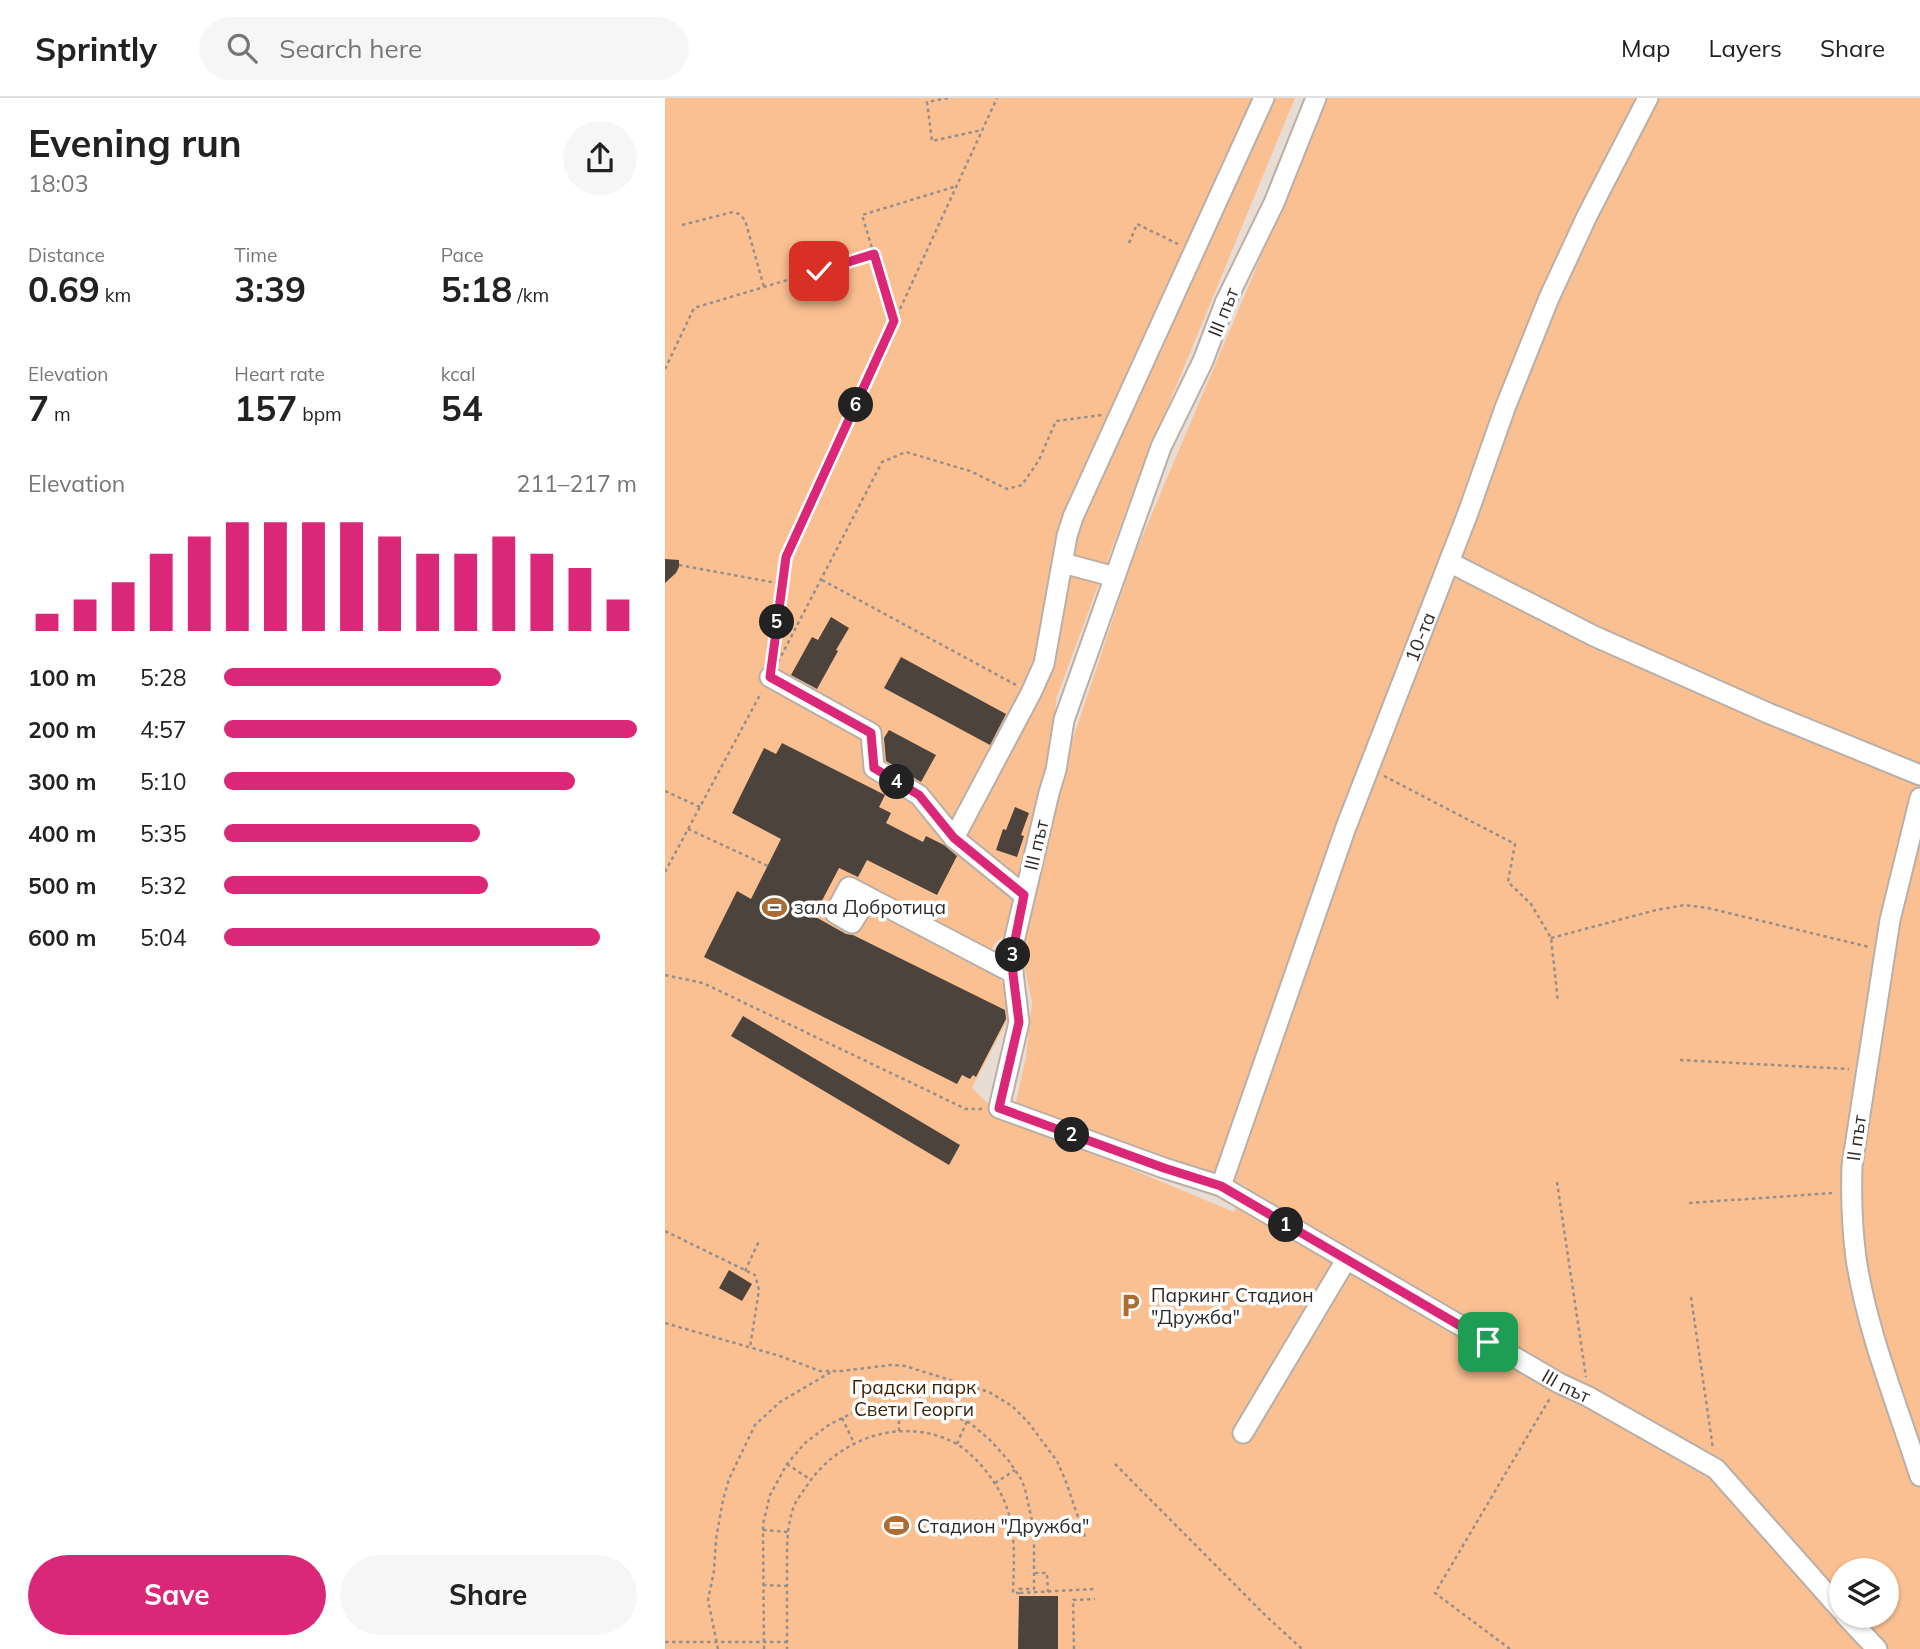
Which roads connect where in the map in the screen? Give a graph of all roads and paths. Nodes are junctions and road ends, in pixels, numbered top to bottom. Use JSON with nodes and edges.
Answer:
{"nodes":[{"id":1,"x":945,"y":98,"type":"edge"},
{"id":2,"x":997,"y":98,"type":"edge"},
{"id":3,"x":1264,"y":98,"type":"edge"},
{"id":4,"x":1316,"y":98,"type":"edge"},
{"id":5,"x":1648,"y":98,"type":"edge"},
{"id":6,"x":982,"y":130,"type":"junction"},
{"id":7,"x":957,"y":186,"type":"junction"},
{"id":8,"x":682,"y":225,"type":"dead end"},
{"id":9,"x":1129,"y":243,"type":"dead end"},
{"id":10,"x":1194,"y":251,"type":"junction"},
{"id":11,"x":874,"y":254,"type":"junction"},
{"id":12,"x":764,"y":287,"type":"junction"},
{"id":13,"x":894,"y":321,"type":"junction"},
{"id":14,"x":665,"y":369,"type":"edge"},
{"id":15,"x":1121,"y":412,"type":"junction"},
{"id":16,"x":1448,"y":562,"type":"junction"},
{"id":17,"x":1063,"y":563,"type":"junction"},
{"id":18,"x":679,"y":565,"type":"dead end"},
{"id":19,"x":1115,"y":577,"type":"junction"},
{"id":20,"x":821,"y":580,"type":"junction"},
{"id":21,"x":782,"y":584,"type":"junction"},
{"id":22,"x":770,"y":677,"type":"junction"},
{"id":23,"x":1031,"y":693,"type":"junction"},
{"id":24,"x":1369,"y":768,"type":"junction"},
{"id":25,"x":1920,"y":775,"type":"edge"},
{"id":26,"x":665,"y":791,"type":"edge"},
{"id":27,"x":1920,"y":798,"type":"edge"},
{"id":28,"x":700,"y":807,"type":"junction"},
{"id":29,"x":688,"y":829,"type":"junction"},
{"id":30,"x":954,"y":838,"type":"junction"},
{"id":31,"x":768,"y":866,"type":"dead end"},
{"id":32,"x":665,"y":872,"type":"edge"},
{"id":33,"x":1024,"y":895,"type":"junction"},
{"id":34,"x":869,"y":897,"type":"dead end"},
{"id":35,"x":1551,"y":938,"type":"junction"},
{"id":36,"x":1885,"y":951,"type":"junction"},
{"id":37,"x":1013,"y":974,"type":"junction"},
{"id":38,"x":665,"y":975,"type":"edge"},
{"id":39,"x":1558,"y":1002,"type":"dead end"},
{"id":40,"x":1680,"y":1060,"type":"dead end"},
{"id":41,"x":1866,"y":1069,"type":"junction"},
{"id":42,"x":999,"y":1108,"type":"junction"},
{"id":43,"x":1557,"y":1182,"type":"dead end"},
{"id":44,"x":1221,"y":1186,"type":"junction"},
{"id":45,"x":1851,"y":1191,"type":"junction"},
{"id":46,"x":1689,"y":1203,"type":"dead end"},
{"id":47,"x":665,"y":1231,"type":"edge"},
{"id":48,"x":760,"y":1239,"type":"dead end"},
{"id":49,"x":1346,"y":1261,"type":"junction"},
{"id":50,"x":745,"y":1270,"type":"junction"},
{"id":51,"x":1691,"y":1297,"type":"dead end"},
{"id":52,"x":665,"y":1323,"type":"edge"},
{"id":53,"x":750,"y":1347,"type":"junction"},
{"id":54,"x":831,"y":1372,"type":"junction"},
{"id":55,"x":1559,"y":1383,"type":"junction"},
{"id":56,"x":1589,"y":1397,"type":"junction"},
{"id":57,"x":899,"y":1407,"type":"junction"},
{"id":58,"x":842,"y":1418,"type":"junction"},
{"id":59,"x":967,"y":1421,"type":"junction"},
{"id":60,"x":899,"y":1432,"type":"junction"},
{"id":61,"x":1243,"y":1433,"type":"dead end"},
{"id":62,"x":854,"y":1443,"type":"junction"},
{"id":63,"x":957,"y":1444,"type":"junction"},
{"id":64,"x":787,"y":1464,"type":"junction"},
{"id":65,"x":1115,"y":1464,"type":"dead end"},
{"id":66,"x":1015,"y":1469,"type":"junction"},
{"id":67,"x":1716,"y":1469,"type":"junction"},
{"id":68,"x":1920,"y":1476,"type":"edge"},
{"id":69,"x":811,"y":1480,"type":"junction"},
{"id":70,"x":995,"y":1483,"type":"junction"},
{"id":71,"x":763,"y":1530,"type":"junction"},
{"id":72,"x":1034,"y":1530,"type":"junction"},
{"id":73,"x":1014,"y":1531,"type":"junction"},
{"id":74,"x":788,"y":1532,"type":"junction"},
{"id":75,"x":1086,"y":1540,"type":"dead end"},
{"id":76,"x":1034,"y":1573,"type":"junction"},
{"id":77,"x":763,"y":1586,"type":"junction"},
{"id":78,"x":787,"y":1586,"type":"junction"},
{"id":79,"x":1094,"y":1589,"type":"dead end"},
{"id":80,"x":1048,"y":1592,"type":"junction"},
{"id":81,"x":1019,"y":1593,"type":"junction"},
{"id":82,"x":1829,"y":1597,"type":"edge"},
{"id":83,"x":1095,"y":1599,"type":"dead end"},
{"id":84,"x":1857,"y":1628,"type":"edge"},
{"id":85,"x":665,"y":1642,"type":"edge"},
{"id":86,"x":764,"y":1642,"type":"junction"},
{"id":87,"x":787,"y":1642,"type":"junction"},
{"id":88,"x":717,"y":1643,"type":"junction"},
{"id":89,"x":718,"y":1649,"type":"edge"},
{"id":90,"x":764,"y":1649,"type":"edge"},
{"id":91,"x":787,"y":1649,"type":"edge"},
{"id":92,"x":1074,"y":1649,"type":"edge"},
{"id":93,"x":1301,"y":1649,"type":"edge"},
{"id":94,"x":1510,"y":1649,"type":"edge"},
{"id":95,"x":1877,"y":1649,"type":"edge"}],
"edges":[{"from":1,"to":6,"type":"path"},
{"from":2,"to":6,"type":"path"},
{"from":3,"to":10,"type":"street"},
{"from":4,"to":19,"type":"street","name":"ІІІ път"},
{"from":5,"to":16,"type":"street","name":"10-та"},
{"from":6,"to":7,"type":"path"},
{"from":7,"to":11,"type":"path"},
{"from":7,"to":13,"type":"path"},
{"from":8,"to":12,"type":"path"},
{"from":9,"to":10,"type":"path"},
{"from":10,"to":15,"type":"street"},
{"from":11,"to":12,"type":"path"},
{"from":11,"to":13,"type":"path"},
{"from":12,"to":14,"type":"path"},
{"from":13,"to":21,"type":"path"},
{"from":15,"to":17,"type":"street"},
{"from":15,"to":20,"type":"path"},
{"from":16,"to":24,"type":"street","name":"10-та"},
{"from":16,"to":25,"type":"street"},
{"from":17,"to":19,"type":"street"},
{"from":17,"to":23,"type":"street"},
{"from":18,"to":21,"type":"path"},
{"from":19,"to":33,"type":"street","name":"ІІІ път"},
{"from":20,"to":22,"type":"path"},
{"from":20,"to":23,"type":"path"},
{"from":21,"to":22,"type":"path"},
{"from":22,"to":28,"type":"path"},
{"from":22,"to":30,"type":"street"},
{"from":23,"to":30,"type":"street"},
{"from":24,"to":35,"type":"path"},
{"from":24,"to":44,"type":"street","name":"10-та"},
{"from":26,"to":28,"type":"path"},
{"from":27,"to":36,"type":"street","name":"ІІ път"},
{"from":28,"to":29,"type":"path"},
{"from":29,"to":31,"type":"path"},
{"from":29,"to":32,"type":"path"},
{"from":30,"to":33,"type":"street"},
{"from":33,"to":37,"type":"street","name":"ІІІ път"},
{"from":34,"to":37,"type":"street"},
{"from":35,"to":36,"type":"path"},
{"from":35,"to":39,"type":"path"},
{"from":36,"to":41,"type":"street","name":"ІІ път"},
{"from":37,"to":42,"type":"street","name":"ІІІ път"},
{"from":38,"to":42,"type":"path"},
{"from":40,"to":41,"type":"path"},
{"from":41,"to":45,"type":"street","name":"ІІ път"},
{"from":42,"to":44,"type":"street","name":"ІІІ път"},
{"from":43,"to":56,"type":"path"},
{"from":44,"to":49,"type":"street","name":"ІІІ път"},
{"from":45,"to":46,"type":"path"},
{"from":45,"to":68,"type":"street","name":"ІІ път"},
{"from":47,"to":50,"type":"path"},
{"from":48,"to":50,"type":"path"},
{"from":49,"to":55,"type":"street","name":"ІІІ път"},
{"from":49,"to":61,"type":"street"},
{"from":50,"to":53,"type":"path"},
{"from":51,"to":67,"type":"path"},
{"from":52,"to":53,"type":"path"},
{"from":53,"to":54,"type":"path"},
{"from":54,"to":75,"type":"path"},
{"from":54,"to":88,"type":"path"},
{"from":55,"to":56,"type":"street","name":"ІІІ път"},
{"from":55,"to":94,"type":"path"},
{"from":56,"to":67,"type":"street","name":"ІІІ път"},
{"from":57,"to":58,"type":"path"},
{"from":57,"to":59,"type":"path"},
{"from":57,"to":60,"type":"path"},
{"from":58,"to":62,"type":"path"},
{"from":58,"to":64,"type":"path"},
{"from":59,"to":63,"type":"path"},
{"from":59,"to":66,"type":"path"},
{"from":60,"to":62,"type":"path"},
{"from":60,"to":63,"type":"path"},
{"from":62,"to":69,"type":"path"},
{"from":63,"to":70,"type":"path"},
{"from":64,"to":69,"type":"path"},
{"from":64,"to":71,"type":"path"},
{"from":65,"to":93,"type":"path"},
{"from":66,"to":70,"type":"path"},
{"from":66,"to":72,"type":"path"},
{"from":67,"to":82,"type":"street","name":"ІІІ път"},
{"from":69,"to":74,"type":"path"},
{"from":70,"to":73,"type":"path"},
{"from":71,"to":74,"type":"path"},
{"from":71,"to":77,"type":"path"},
{"from":72,"to":73,"type":"path"},
{"from":72,"to":76,"type":"path"},
{"from":73,"to":81,"type":"path"},
{"from":74,"to":78,"type":"path"},
{"from":76,"to":80,"type":"path"},
{"from":76,"to":81,"type":"path"},
{"from":77,"to":78,"type":"path"},
{"from":77,"to":86,"type":"path"},
{"from":78,"to":87,"type":"path"},
{"from":79,"to":80,"type":"path"},
{"from":80,"to":81,"type":"path"},
{"from":83,"to":92,"type":"path"},
{"from":84,"to":95,"type":"street"},
{"from":85,"to":88,"type":"path"},
{"from":86,"to":87,"type":"path"},
{"from":86,"to":88,"type":"path"},
{"from":86,"to":90,"type":"path"},
{"from":87,"to":91,"type":"path"},
{"from":88,"to":89,"type":"path"}]}
